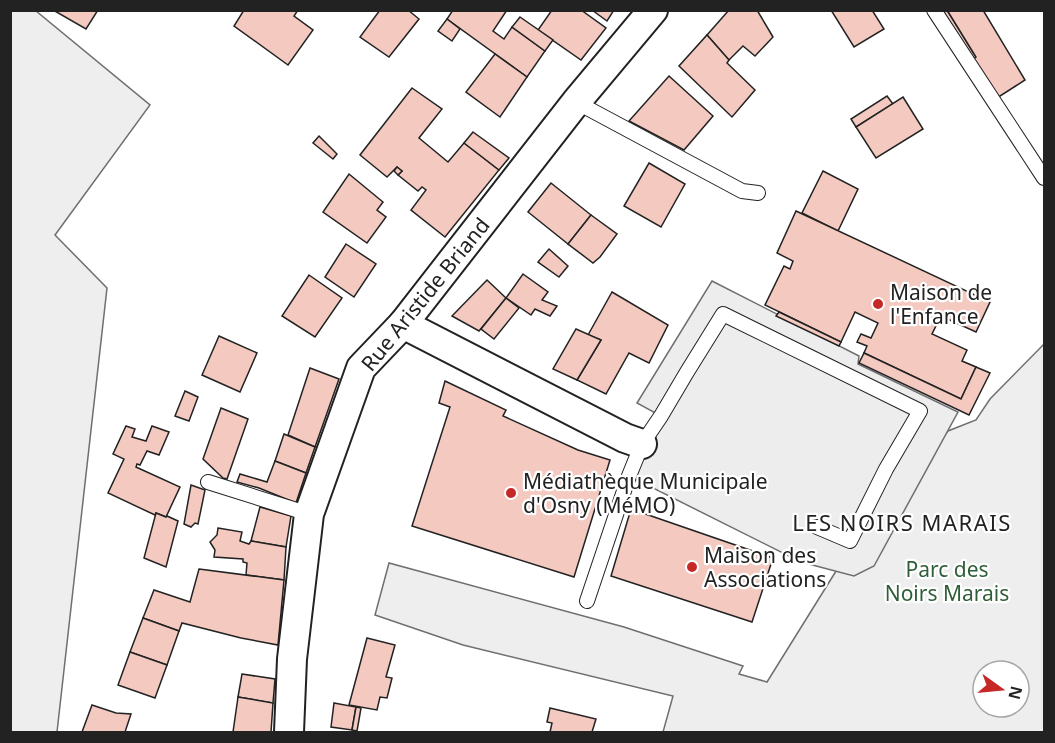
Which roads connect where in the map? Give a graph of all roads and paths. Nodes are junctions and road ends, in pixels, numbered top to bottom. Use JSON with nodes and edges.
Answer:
{"nodes":[{"id":1,"x":653,"y":10,"type":"edge"},
{"id":2,"x":934,"y":10,"type":"edge"},
{"id":3,"x":576,"y":102,"type":"junction"},
{"id":4,"x":1044,"y":178,"type":"edge"},
{"id":5,"x":758,"y":193,"type":"dead end"},
{"id":6,"x":403,"y":324,"type":"junction"},
{"id":7,"x":642,"y":444,"type":"junction"},
{"id":8,"x":208,"y":482,"type":"dead end"},
{"id":9,"x":309,"y":514,"type":"junction"},
{"id":10,"x":817,"y":527,"type":"dead end"},
{"id":11,"x":587,"y":601,"type":"dead end"},
{"id":12,"x":289,"y":732,"type":"edge"}],
"edges":[{"from":1,"to":3,"type":"street","name":"Rue Aristide Briand"},
{"from":2,"to":4,"type":"lane"},
{"from":3,"to":5,"type":"lane"},
{"from":3,"to":6,"type":"street","name":"Rue Aristide Briand"},
{"from":6,"to":7,"type":"street"},
{"from":6,"to":9,"type":"street","name":"Rue Aristide Briand"},
{"from":7,"to":10,"type":"lane"},
{"from":7,"to":11,"type":"lane"},
{"from":8,"to":9,"type":"lane"},
{"from":9,"to":12,"type":"street","name":"Rue Aristide Briand"}]}
